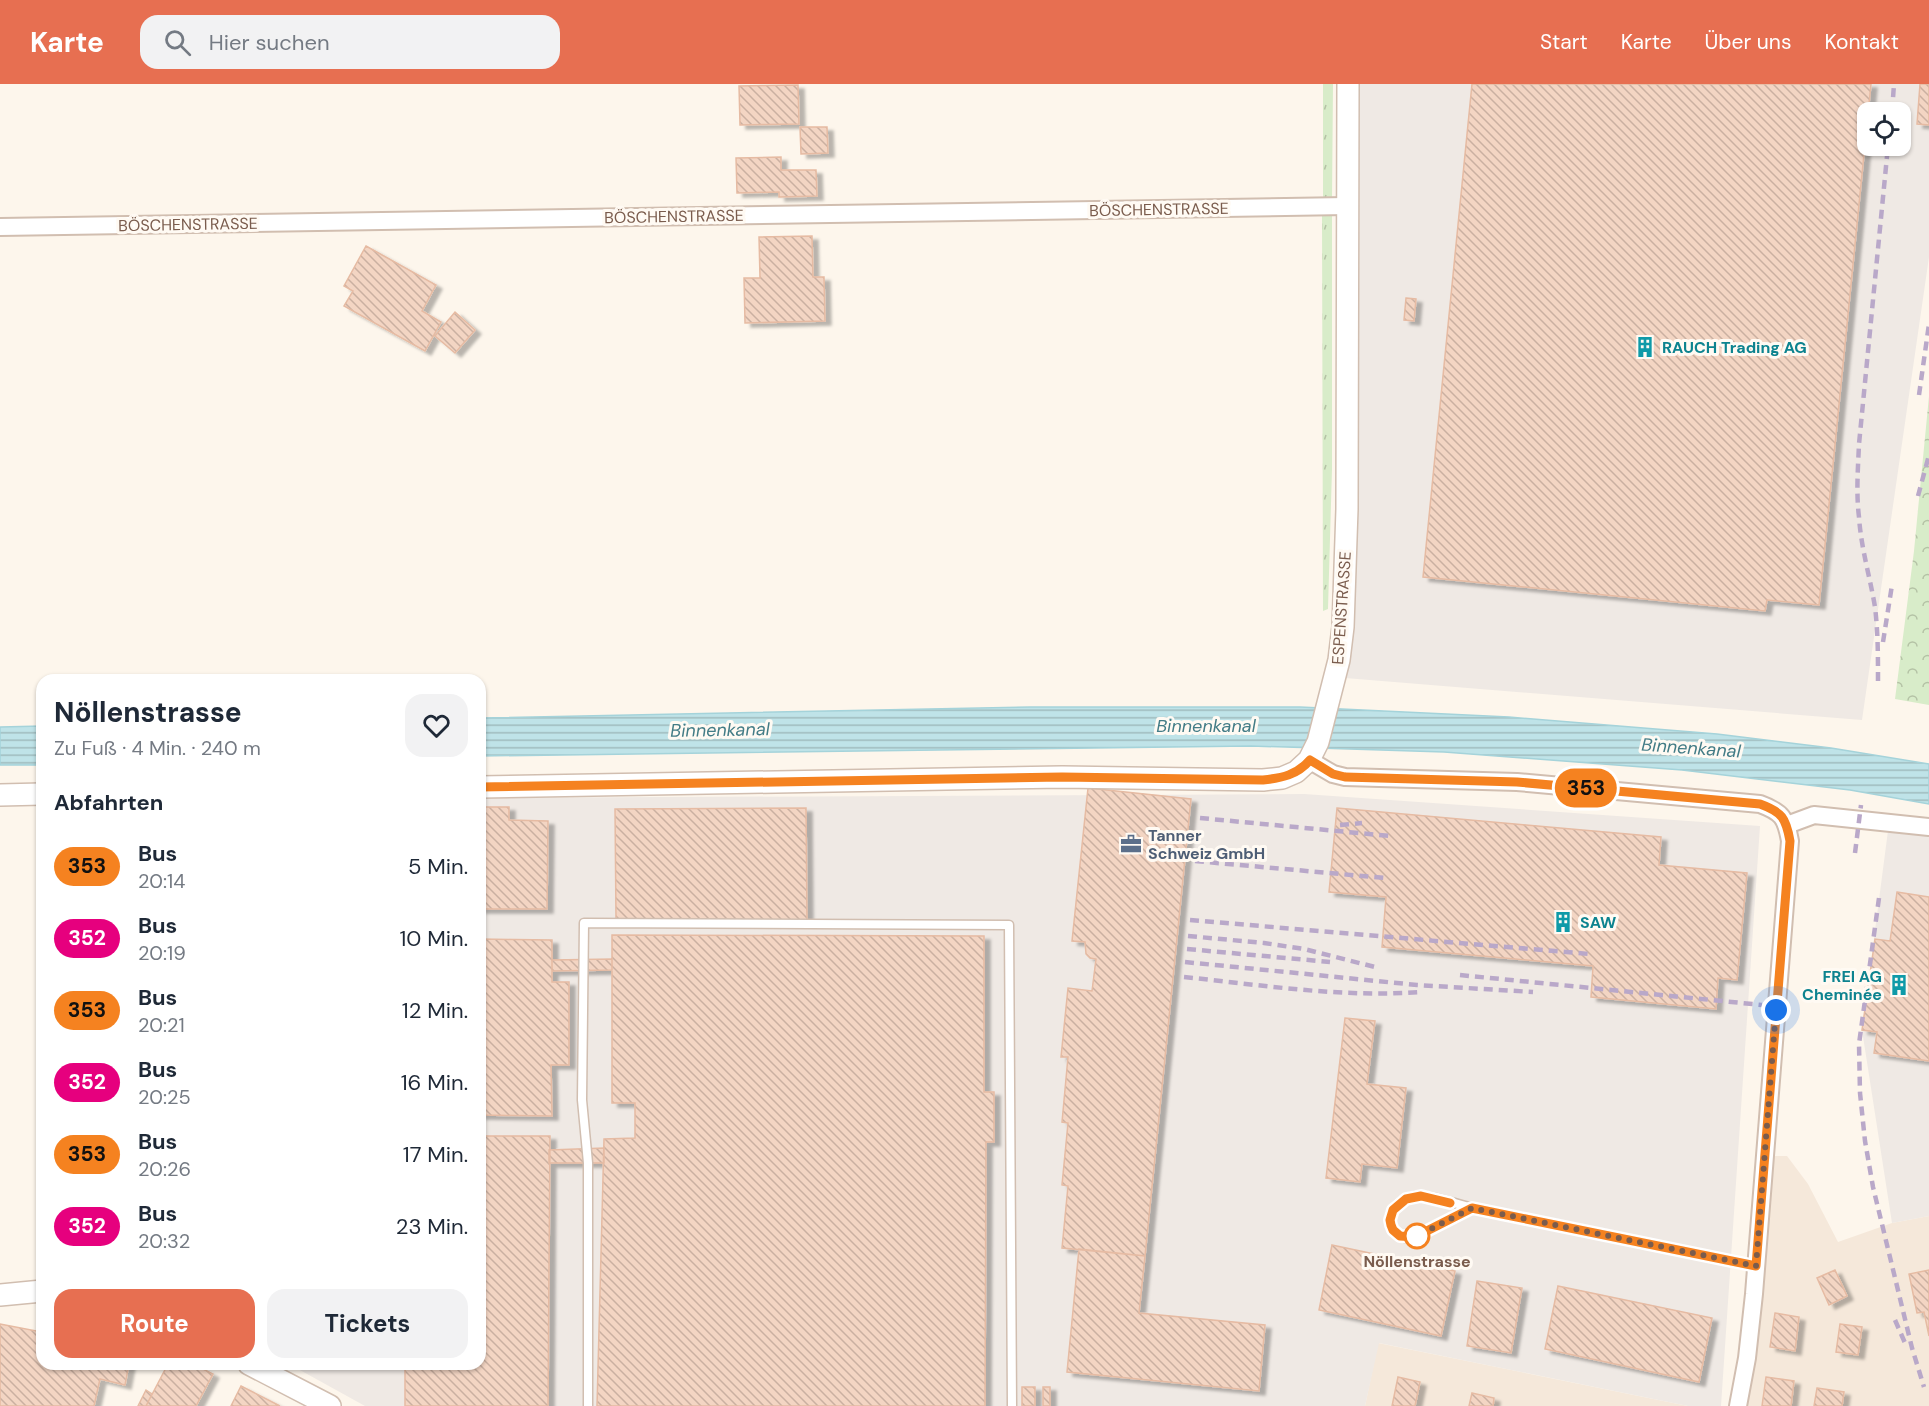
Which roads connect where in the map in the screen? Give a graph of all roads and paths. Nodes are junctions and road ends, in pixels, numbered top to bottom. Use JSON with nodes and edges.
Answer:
{"nodes":[{"id":1,"x":1348,"y":84,"type":"edge"},
{"id":2,"x":1347,"y":206,"type":"junction"},
{"id":3,"x":0,"y":226,"type":"edge"},
{"id":4,"x":1303,"y":766,"type":"junction"},
{"id":5,"x":486,"y":787,"type":"edge"},
{"id":6,"x":36,"y":794,"type":"edge"},
{"id":7,"x":0,"y":795,"type":"edge"},
{"id":8,"x":1787,"y":825,"type":"junction"},
{"id":9,"x":1929,"y":827,"type":"edge"},
{"id":10,"x":1472,"y":1208,"type":"junction"},
{"id":11,"x":1756,"y":1266,"type":"junction"},
{"id":12,"x":36,"y":1292,"type":"edge"},
{"id":13,"x":0,"y":1295,"type":"edge"},
{"id":14,"x":261,"y":1370,"type":"edge"},
{"id":15,"x":330,"y":1406,"type":"edge"},
{"id":16,"x":588,"y":1406,"type":"edge"},
{"id":17,"x":1012,"y":1406,"type":"edge"},
{"id":18,"x":1738,"y":1406,"type":"edge"}],
"edges":[{"from":1,"to":2,"type":"street","name":"ESPENSTRASSE"},
{"from":2,"to":3,"type":"street","name":"BÖSCHENSTRASSE"},
{"from":2,"to":4,"type":"street","name":"ESPENSTRASSE"},
{"from":4,"to":5,"type":"street"},
{"from":4,"to":8,"type":"street"},
{"from":6,"to":7,"type":"street"},
{"from":8,"to":9,"type":"street"},
{"from":8,"to":11,"type":"street"},
{"from":10,"to":10,"type":"lane"},
{"from":10,"to":11,"type":"lane"},
{"from":11,"to":18,"type":"street"},
{"from":12,"to":13,"type":"street"},
{"from":14,"to":15,"type":"street"},
{"from":16,"to":17,"type":"lane"}]}
